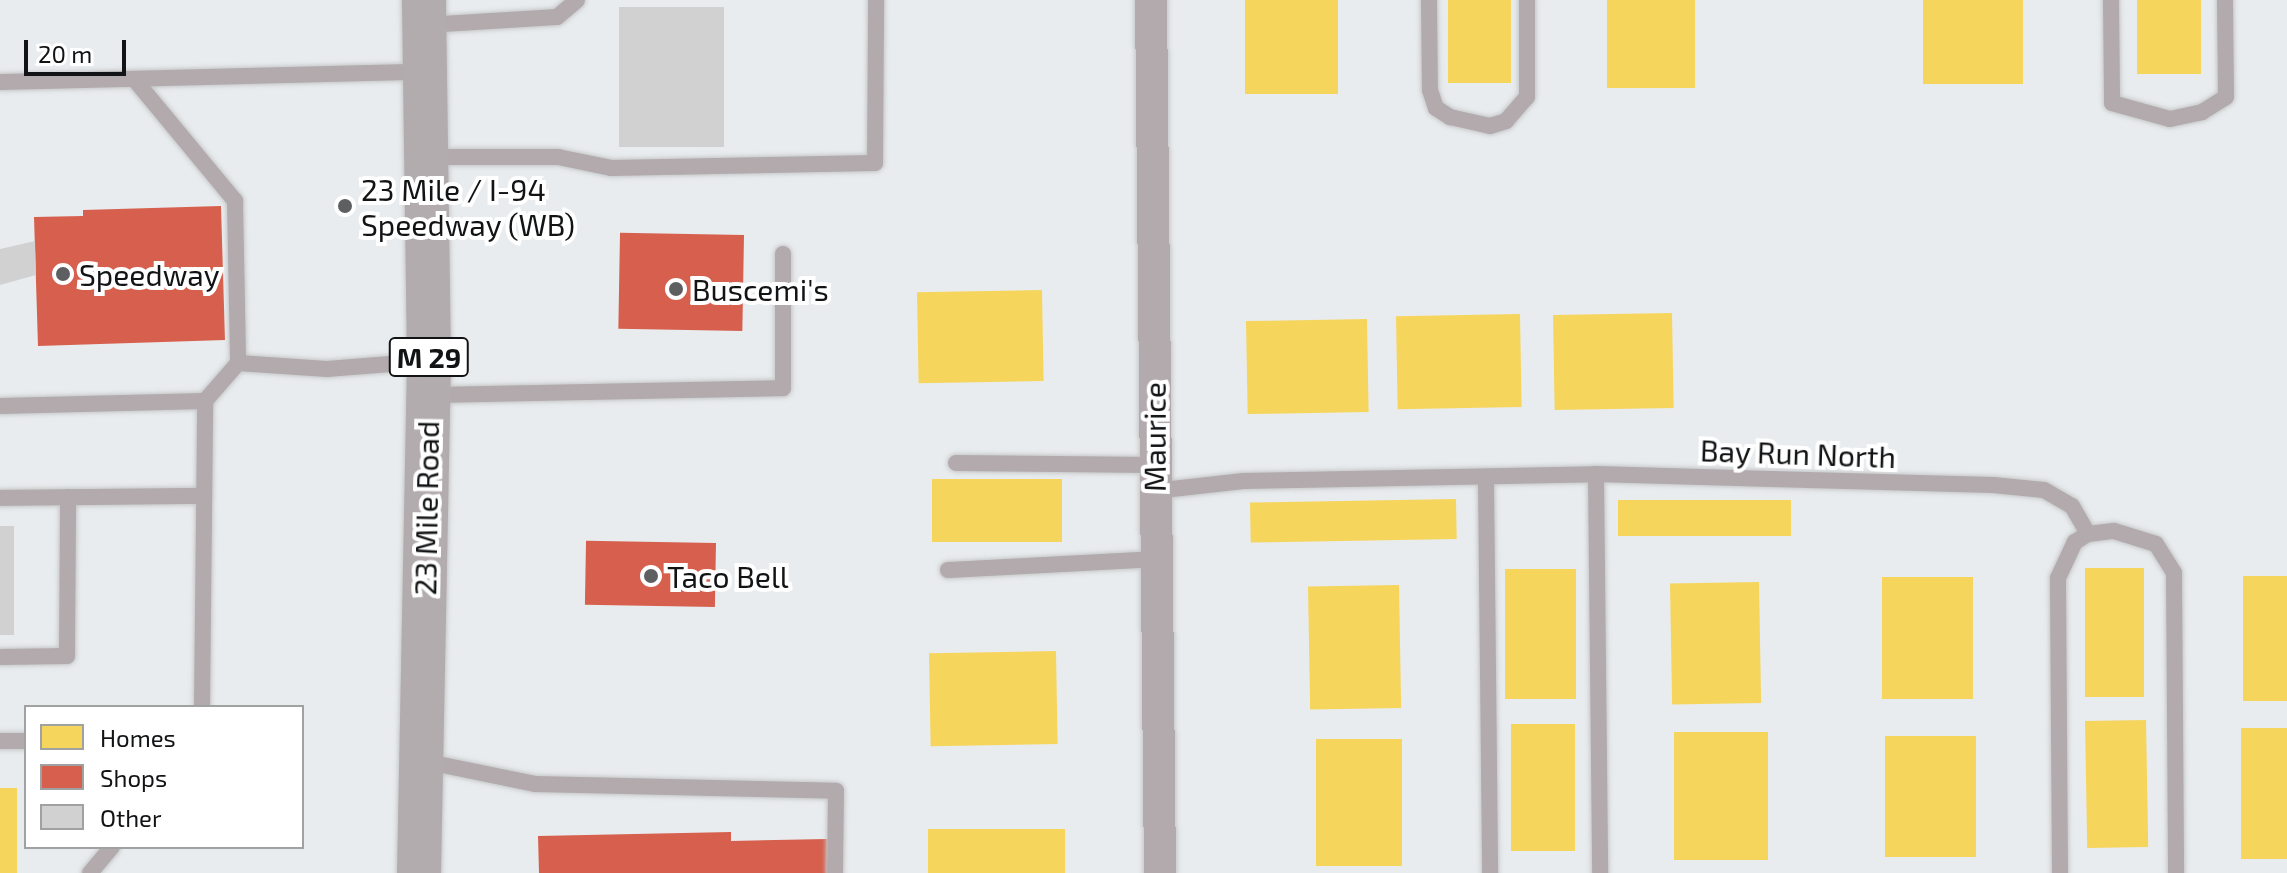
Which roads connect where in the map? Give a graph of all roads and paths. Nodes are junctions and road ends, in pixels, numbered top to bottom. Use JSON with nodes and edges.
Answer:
{"nodes":[{"id":1,"x":577,"y":0,"type":"edge"},
{"id":2,"x":876,"y":0,"type":"edge"},
{"id":3,"x":1151,"y":0,"type":"edge"},
{"id":4,"x":1429,"y":0,"type":"edge"},
{"id":5,"x":1527,"y":0,"type":"edge"},
{"id":6,"x":2111,"y":0,"type":"edge"},
{"id":7,"x":2225,"y":0,"type":"edge"},
{"id":8,"x":424,"y":12,"type":"edge"},
{"id":9,"x":425,"y":72,"type":"junction"},
{"id":10,"x":135,"y":80,"type":"junction"},
{"id":11,"x":0,"y":82,"type":"edge"},
{"id":12,"x":426,"y":157,"type":"junction"},
{"id":13,"x":783,"y":254,"type":"dead end"},
{"id":14,"x":238,"y":363,"type":"junction"},
{"id":15,"x":428,"y":378,"type":"junction"},
{"id":16,"x":205,"y":401,"type":"junction"},
{"id":17,"x":0,"y":406,"type":"edge"},
{"id":18,"x":956,"y":463,"type":"dead end"},
{"id":19,"x":1596,"y":474,"type":"junction"},
{"id":20,"x":1154,"y":478,"type":"junction"},
{"id":21,"x":1486,"y":479,"type":"junction"},
{"id":22,"x":204,"y":496,"type":"junction"},
{"id":23,"x":68,"y":497,"type":"junction"},
{"id":24,"x":0,"y":498,"type":"edge"},
{"id":25,"x":2088,"y":534,"type":"junction"},
{"id":26,"x":1155,"y":559,"type":"junction"},
{"id":27,"x":948,"y":570,"type":"dead end"},
{"id":28,"x":0,"y":657,"type":"edge"},
{"id":29,"x":202,"y":705,"type":"edge"},
{"id":30,"x":0,"y":741,"type":"edge"},
{"id":31,"x":24,"y":741,"type":"edge"},
{"id":32,"x":422,"y":761,"type":"junction"},
{"id":33,"x":110,"y":849,"type":"edge"},
{"id":34,"x":90,"y":873,"type":"edge"},
{"id":35,"x":419,"y":873,"type":"edge"},
{"id":36,"x":835,"y":873,"type":"edge"},
{"id":37,"x":1160,"y":873,"type":"edge"},
{"id":38,"x":1490,"y":873,"type":"edge"},
{"id":39,"x":1600,"y":873,"type":"edge"},
{"id":40,"x":2060,"y":873,"type":"edge"},
{"id":41,"x":2176,"y":873,"type":"edge"}],
"edges":[{"from":1,"to":8,"type":"lane"},
{"from":2,"to":12,"type":"lane"},
{"from":3,"to":20,"type":"street","name":"Maurice"},
{"from":4,"to":5,"type":"lane"},
{"from":6,"to":7,"type":"lane"},
{"from":8,"to":9,"type":"main road","name":"23 Mile Road","number":"M 29"},
{"from":9,"to":10,"type":"lane"},
{"from":9,"to":12,"type":"main road","name":"23 Mile Road","number":"M 29"},
{"from":10,"to":11,"type":"lane"},
{"from":10,"to":14,"type":"lane"},
{"from":12,"to":15,"type":"main road","name":"23 Mile Road","number":"M 29"},
{"from":13,"to":15,"type":"lane"},
{"from":14,"to":15,"type":"lane"},
{"from":14,"to":16,"type":"lane"},
{"from":15,"to":32,"type":"main road","name":"23 Mile Road","number":"M 29"},
{"from":16,"to":17,"type":"lane"},
{"from":16,"to":22,"type":"lane"},
{"from":18,"to":20,"type":"lane","name":"Bay Run North"},
{"from":19,"to":21,"type":"lane","name":"Bay Run North"},
{"from":19,"to":25,"type":"lane","name":"Bay Run North"},
{"from":19,"to":39,"type":"lane"},
{"from":20,"to":21,"type":"lane","name":"Bay Run North"},
{"from":20,"to":26,"type":"street","name":"Maurice"},
{"from":21,"to":38,"type":"lane"},
{"from":22,"to":23,"type":"lane"},
{"from":22,"to":29,"type":"lane"},
{"from":23,"to":24,"type":"lane"},
{"from":23,"to":28,"type":"lane"},
{"from":25,"to":40,"type":"lane"},
{"from":25,"to":41,"type":"lane"},
{"from":26,"to":27,"type":"lane"},
{"from":26,"to":37,"type":"street","name":"Maurice"},
{"from":30,"to":31,"type":"lane"},
{"from":32,"to":35,"type":"main road","name":"23 Mile Road","number":"M 29"},
{"from":32,"to":36,"type":"lane"},
{"from":33,"to":34,"type":"lane"}]}
